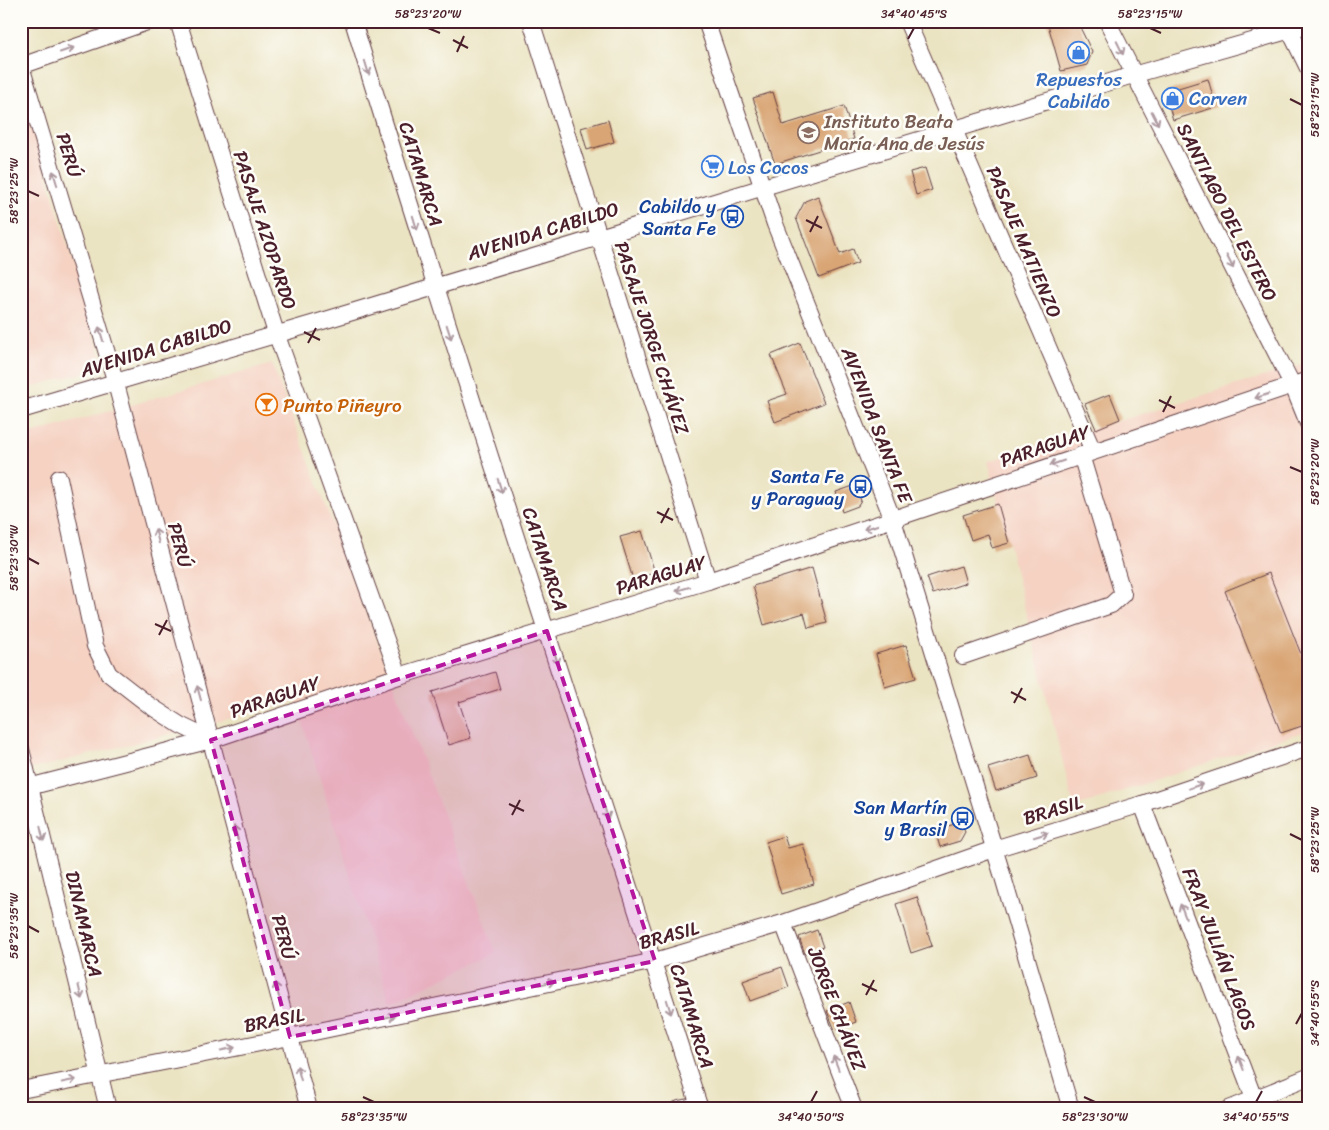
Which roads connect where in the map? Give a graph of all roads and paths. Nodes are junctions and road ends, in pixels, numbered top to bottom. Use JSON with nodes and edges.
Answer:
{"nodes":[{"id":1,"x":150,"y":21,"type":"edge"},
{"id":2,"x":178,"y":21,"type":"edge"},
{"id":3,"x":353,"y":21,"type":"edge"},
{"id":4,"x":531,"y":21,"type":"edge"},
{"id":5,"x":706,"y":21,"type":"edge"},
{"id":6,"x":907,"y":21,"type":"edge"},
{"id":7,"x":1107,"y":21,"type":"edge"},
{"id":8,"x":1308,"y":25,"type":"edge"},
{"id":9,"x":1288,"y":26,"type":"edge"},
{"id":10,"x":21,"y":66,"type":"edge"},
{"id":11,"x":1308,"y":68,"type":"edge"},
{"id":12,"x":1133,"y":74,"type":"junction"},
{"id":13,"x":954,"y":128,"type":"junction"},
{"id":14,"x":762,"y":186,"type":"junction"},
{"id":15,"x":599,"y":235,"type":"junction"},
{"id":16,"x":434,"y":286,"type":"junction"},
{"id":17,"x":276,"y":334,"type":"junction"},
{"id":18,"x":115,"y":380,"type":"junction"},
{"id":19,"x":1301,"y":383,"type":"edge"},
{"id":20,"x":21,"y":410,"type":"edge"},
{"id":21,"x":1308,"y":423,"type":"edge"},
{"id":22,"x":1087,"y":453,"type":"junction"},
{"id":23,"x":59,"y":478,"type":"dead end"},
{"id":24,"x":893,"y":520,"type":"junction"},
{"id":25,"x":708,"y":581,"type":"junction"},
{"id":26,"x":547,"y":631,"type":"junction"},
{"id":27,"x":963,"y":656,"type":"dead end"},
{"id":28,"x":399,"y":676,"type":"junction"},
{"id":29,"x":211,"y":740,"type":"junction"},
{"id":30,"x":1308,"y":748,"type":"edge"},
{"id":31,"x":21,"y":749,"type":"edge"},
{"id":32,"x":26,"y":788,"type":"edge"},
{"id":33,"x":1142,"y":804,"type":"junction"},
{"id":34,"x":994,"y":849,"type":"junction"},
{"id":35,"x":783,"y":923,"type":"junction"},
{"id":36,"x":655,"y":961,"type":"junction"},
{"id":37,"x":290,"y":1037,"type":"junction"},
{"id":38,"x":100,"y":1074,"type":"junction"},
{"id":39,"x":1308,"y":1077,"type":"edge"},
{"id":40,"x":21,"y":1090,"type":"edge"},
{"id":41,"x":1256,"y":1104,"type":"edge"},
{"id":42,"x":699,"y":1107,"type":"edge"},
{"id":43,"x":108,"y":1109,"type":"edge"},
{"id":44,"x":309,"y":1109,"type":"edge"},
{"id":45,"x":680,"y":1109,"type":"edge"},
{"id":46,"x":854,"y":1109,"type":"edge"},
{"id":47,"x":1071,"y":1109,"type":"edge"},
{"id":48,"x":1229,"y":1109,"type":"edge"}],
"edges":[{"from":10,"to":1,"type":"street","one_way":true},
{"from":2,"to":17,"type":"street","name":"PASAJE AZOPARDO"},
{"from":3,"to":16,"type":"street","name":"CATAMARCA","one_way":true},
{"from":4,"to":15,"type":"street","name":"PASAJE JORGE CHÁVEZ"},
{"from":5,"to":14,"type":"street","name":"AVENIDA SANTA FE"},
{"from":6,"to":13,"type":"street","name":"PASAJE MATIENZO"},
{"from":7,"to":12,"type":"street","name":"SANTIAGO DEL ESTERO","one_way":true},
{"from":8,"to":9,"type":"street","name":"AVENIDA CABILDO"},
{"from":9,"to":11,"type":"street"},
{"from":9,"to":12,"type":"street","name":"AVENIDA CABILDO"},
{"from":18,"to":10,"type":"street","name":"PERÚ","one_way":true},
{"from":12,"to":13,"type":"street","name":"AVENIDA CABILDO"},
{"from":12,"to":19,"type":"street","name":"SANTIAGO DEL ESTERO","one_way":true},
{"from":13,"to":14,"type":"street","name":"AVENIDA CABILDO"},
{"from":13,"to":22,"type":"street","name":"PASAJE MATIENZO"},
{"from":14,"to":15,"type":"street","name":"AVENIDA CABILDO"},
{"from":14,"to":24,"type":"street","name":"AVENIDA SANTA FE"},
{"from":15,"to":16,"type":"street","name":"AVENIDA CABILDO"},
{"from":15,"to":25,"type":"street","name":"PASAJE JORGE CHÁVEZ"},
{"from":16,"to":17,"type":"street","name":"AVENIDA CABILDO"},
{"from":16,"to":26,"type":"street","name":"CATAMARCA","one_way":true},
{"from":17,"to":18,"type":"street","name":"AVENIDA CABILDO"},
{"from":17,"to":28,"type":"street","name":"PASAJE AZOPARDO"},
{"from":18,"to":20,"type":"street","name":"AVENIDA CABILDO"},
{"from":29,"to":18,"type":"street","name":"PERÚ","one_way":true},
{"from":19,"to":21,"type":"street","name":"SANTIAGO DEL ESTERO"},
{"from":19,"to":22,"type":"street","name":"PARAGUAY","one_way":true},
{"from":22,"to":24,"type":"street","name":"PARAGUAY","one_way":true},
{"from":22,"to":27,"type":"street","name":"PASAJE MATIENZO"},
{"from":23,"to":29,"type":"street"},
{"from":24,"to":25,"type":"street","name":"PARAGUAY","one_way":true},
{"from":24,"to":34,"type":"street","name":"AVENIDA SANTA FE"},
{"from":25,"to":26,"type":"street","name":"PARAGUAY","one_way":true},
{"from":26,"to":28,"type":"street","name":"PARAGUAY"},
{"from":26,"to":36,"type":"street","name":"CATAMARCA","one_way":true},
{"from":28,"to":29,"type":"street","name":"PARAGUAY"},
{"from":29,"to":32,"type":"street","name":"PARAGUAY"},
{"from":37,"to":29,"type":"street","name":"PERÚ","one_way":true},
{"from":33,"to":30,"type":"street","name":"BRASIL","one_way":true},
{"from":31,"to":32,"type":"street","name":"DINAMARCA"},
{"from":32,"to":38,"type":"street","name":"DINAMARCA","one_way":true},
{"from":34,"to":33,"type":"street","name":"BRASIL","one_way":true},
{"from":41,"to":33,"type":"street","name":"FRAY JULIÁN LAGOS","one_way":true},
{"from":34,"to":35,"type":"street","name":"BRASIL"},
{"from":34,"to":47,"type":"street","name":"AVENIDA SANTA FE"},
{"from":35,"to":36,"type":"street","name":"BRASIL"},
{"from":46,"to":35,"type":"street","name":"JORGE CHÁVEZ","one_way":true},
{"from":37,"to":36,"type":"street","name":"BRASIL","one_way":true},
{"from":36,"to":42,"type":"street","name":"CATAMARCA","one_way":true},
{"from":38,"to":37,"type":"street","name":"BRASIL","one_way":true},
{"from":44,"to":37,"type":"street","name":"PERÚ","one_way":true},
{"from":40,"to":38,"type":"street","name":"BRASIL","one_way":true},
{"from":38,"to":43,"type":"street","name":"DINAMARCA"},
{"from":39,"to":41,"type":"street"},
{"from":41,"to":48,"type":"street"},
{"from":42,"to":45,"type":"street"}]}
